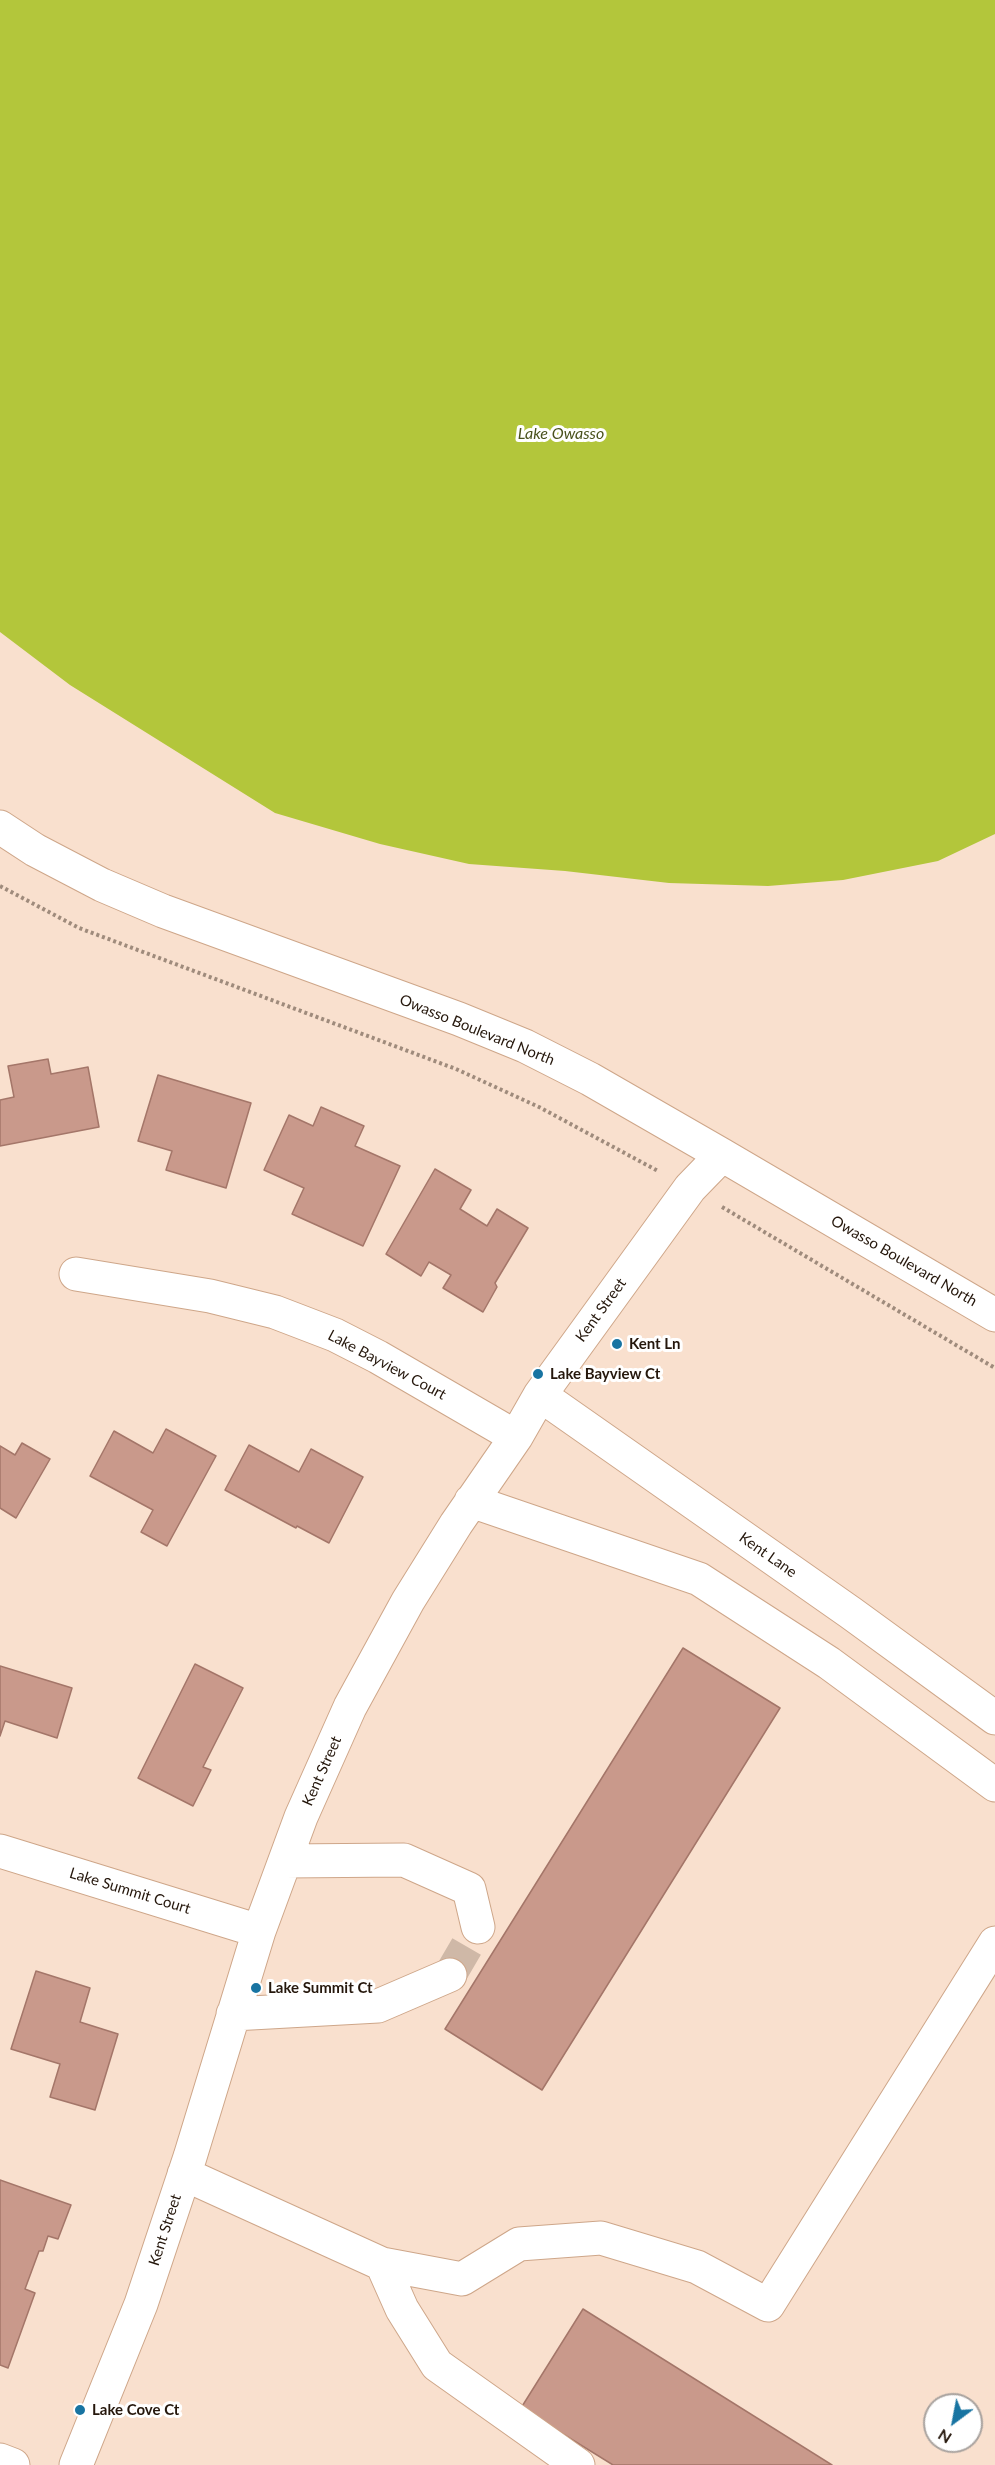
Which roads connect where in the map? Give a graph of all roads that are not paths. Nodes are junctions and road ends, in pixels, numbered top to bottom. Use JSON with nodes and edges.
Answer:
{"nodes":[{"id":1,"x":0,"y":827,"type":"edge"},
{"id":2,"x":722,"y":1155,"type":"junction"},
{"id":3,"x":76,"y":1274,"type":"dead end"},
{"id":4,"x":995,"y":1315,"type":"edge"},
{"id":5,"x":540,"y":1395,"type":"junction"},
{"id":6,"x":516,"y":1437,"type":"junction"},
{"id":7,"x":471,"y":1501,"type":"junction"},
{"id":8,"x":995,"y":1718,"type":"edge"},
{"id":9,"x":995,"y":1785,"type":"edge"},
{"id":10,"x":0,"y":1851,"type":"edge"},
{"id":11,"x":285,"y":1861,"type":"junction"},
{"id":12,"x":478,"y":1928,"type":"tunnel mouth"},
{"id":13,"x":259,"y":1930,"type":"junction"},
{"id":14,"x":995,"y":1943,"type":"edge"},
{"id":15,"x":450,"y":1975,"type":"tunnel mouth"},
{"id":16,"x":233,"y":2014,"type":"junction"},
{"id":17,"x":184,"y":2174,"type":"junction"},
{"id":18,"x":382,"y":2264,"type":"junction"},
{"id":19,"x":0,"y":2460,"type":"edge"},
{"id":20,"x":12,"y":2465,"type":"edge"},
{"id":21,"x":76,"y":2465,"type":"edge"},
{"id":22,"x":578,"y":2465,"type":"edge"}],
"edges":[{"from":1,"to":2,"type":"street","name":"Owasso Boulevard North"},
{"from":2,"to":4,"type":"street","name":"Owasso Boulevard North"},
{"from":2,"to":5,"type":"street","name":"Kent Street"},
{"from":3,"to":6,"type":"street","name":"Lake Bayview Court"},
{"from":5,"to":6,"type":"street","name":"Kent Street"},
{"from":5,"to":8,"type":"street","name":"Kent Lane"},
{"from":6,"to":7,"type":"street","name":"Kent Street"},
{"from":7,"to":9,"type":"street"},
{"from":7,"to":11,"type":"street","name":"Kent Street"},
{"from":10,"to":13,"type":"street","name":"Lake Summit Court"},
{"from":11,"to":12,"type":"street"},
{"from":11,"to":13,"type":"street","name":"Kent Street"},
{"from":13,"to":16,"type":"street","name":"Kent Street"},
{"from":14,"to":18,"type":"street"},
{"from":15,"to":16,"type":"street"},
{"from":16,"to":17,"type":"street","name":"Kent Street"},
{"from":17,"to":18,"type":"street"},
{"from":17,"to":21,"type":"street","name":"Kent Street"},
{"from":18,"to":22,"type":"street"},
{"from":19,"to":20,"type":"street"}]}
